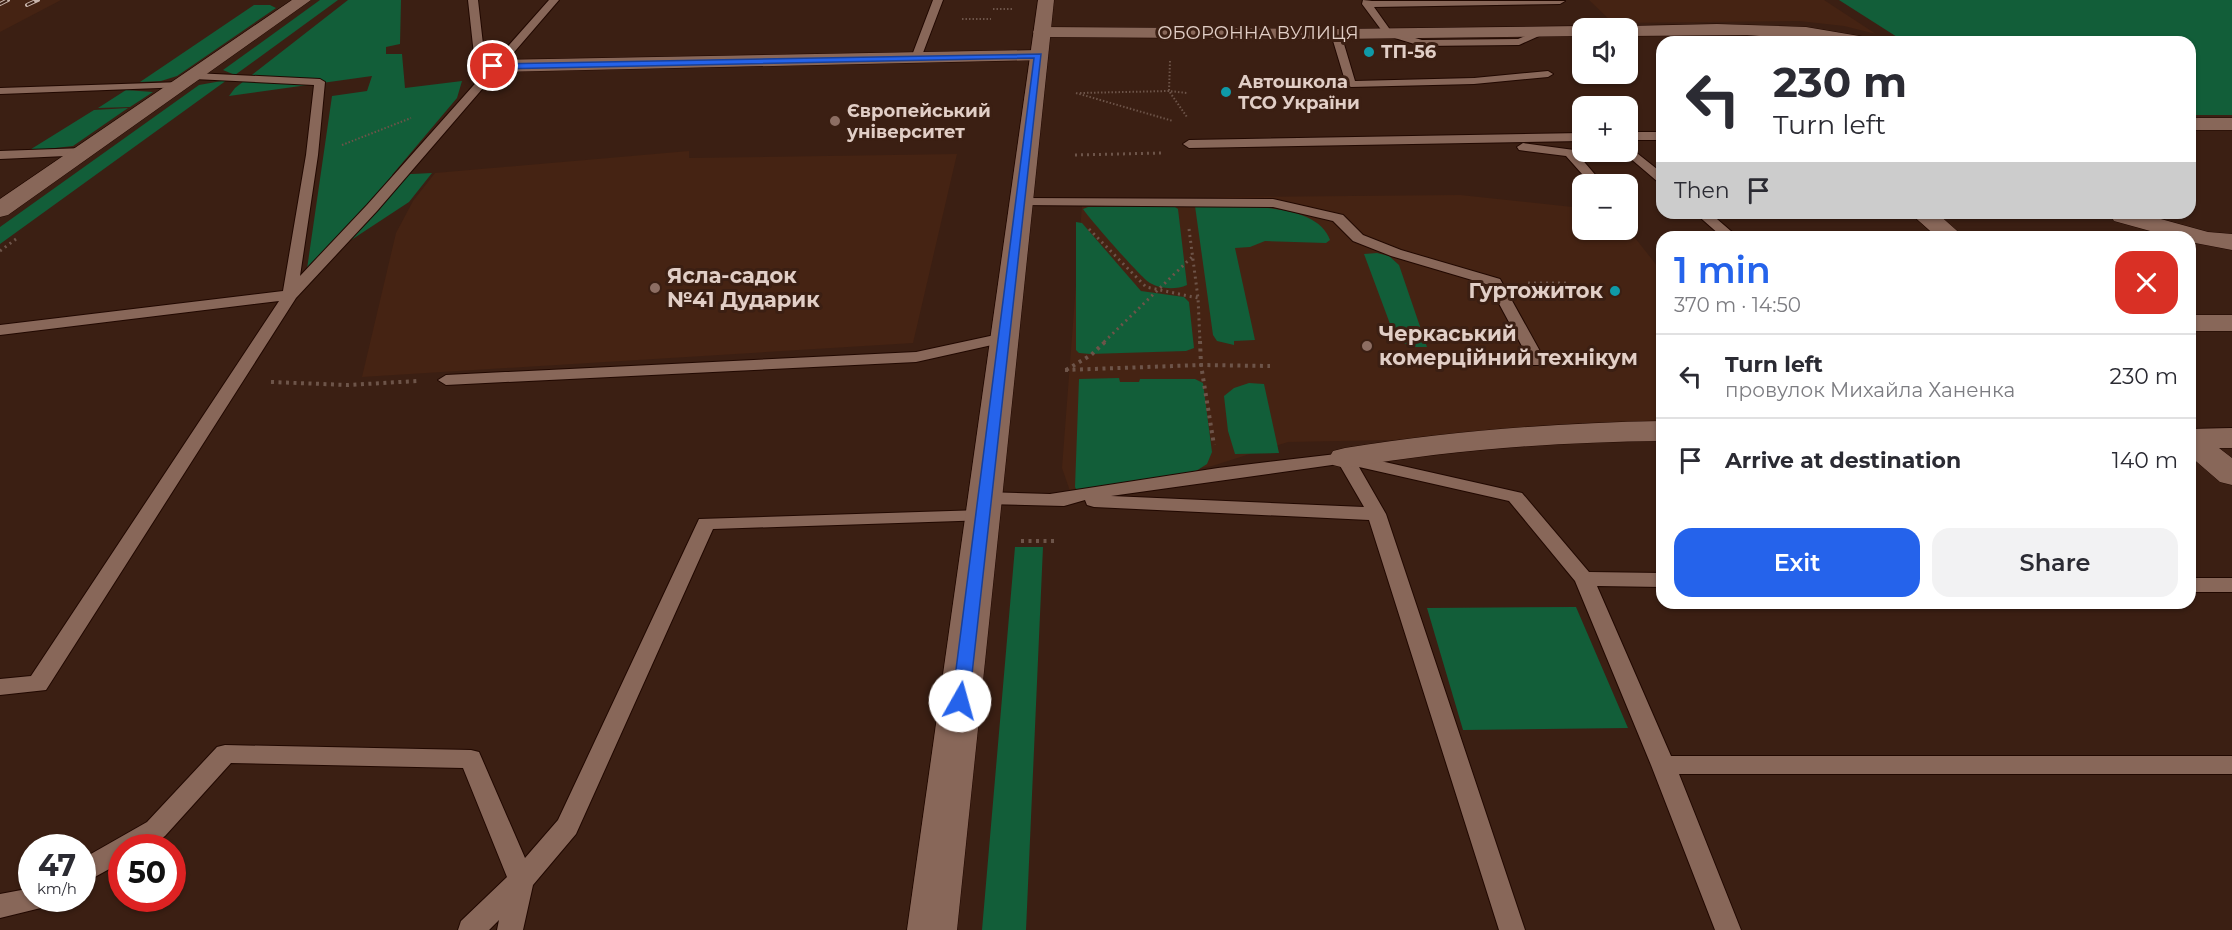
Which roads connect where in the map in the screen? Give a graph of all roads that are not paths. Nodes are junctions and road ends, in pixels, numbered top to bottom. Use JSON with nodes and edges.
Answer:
{"nodes":[{"id":1,"x":303,"y":0,"type":"edge"},
{"id":2,"x":473,"y":0,"type":"edge"},
{"id":3,"x":554,"y":0,"type":"edge"},
{"id":4,"x":938,"y":0,"type":"edge"},
{"id":5,"x":1046,"y":0,"type":"edge"},
{"id":6,"x":1560,"y":1,"type":"edge"},
{"id":7,"x":1367,"y":2,"type":"edge"},
{"id":8,"x":1572,"y":31,"type":"edge"},
{"id":9,"x":1638,"y":31,"type":"edge"},
{"id":10,"x":1388,"y":33,"type":"junction"},
{"id":11,"x":1336,"y":34,"type":"junction"},
{"id":12,"x":1840,"y":36,"type":"edge"},
{"id":13,"x":1040,"y":44,"type":"junction"},
{"id":14,"x":916,"y":58,"type":"junction"},
{"id":15,"x":493,"y":66,"type":"junction"},
{"id":16,"x":1548,"y":74,"type":"dead end"},
{"id":17,"x":188,"y":80,"type":"junction"},
{"id":18,"x":0,"y":91,"type":"edge"},
{"id":19,"x":2196,"y":124,"type":"edge"},
{"id":20,"x":2232,"y":124,"type":"edge"},
{"id":21,"x":1638,"y":136,"type":"edge"},
{"id":22,"x":1656,"y":136,"type":"edge"},
{"id":23,"x":1572,"y":137,"type":"edge"},
{"id":24,"x":1461,"y":139,"type":"junction"},
{"id":25,"x":1189,"y":144,"type":"dead end"},
{"id":26,"x":84,"y":152,"type":"junction"},
{"id":27,"x":24,"y":154,"type":"junction"},
{"id":28,"x":0,"y":155,"type":"edge"},
{"id":29,"x":1638,"y":159,"type":"edge"},
{"id":30,"x":0,"y":169,"type":"edge"},
{"id":31,"x":1589,"y":174,"type":"edge"},
{"id":32,"x":1656,"y":174,"type":"edge"},
{"id":33,"x":1021,"y":202,"type":"junction"},
{"id":34,"x":0,"y":210,"type":"edge"},
{"id":35,"x":1709,"y":219,"type":"edge"},
{"id":36,"x":1930,"y":219,"type":"edge"},
{"id":37,"x":2134,"y":219,"type":"edge"},
{"id":38,"x":1724,"y":231,"type":"edge"},
{"id":39,"x":1944,"y":231,"type":"edge"},
{"id":40,"x":2178,"y":231,"type":"edge"},
{"id":41,"x":2196,"y":236,"type":"edge"},
{"id":42,"x":2232,"y":242,"type":"edge"},
{"id":43,"x":290,"y":295,"type":"junction"},
{"id":44,"x":2196,"y":323,"type":"edge"},
{"id":45,"x":2232,"y":323,"type":"edge"},
{"id":46,"x":0,"y":330,"type":"edge"},
{"id":47,"x":1004,"y":338,"type":"junction"},
{"id":48,"x":1538,"y":362,"type":"dead end"},
{"id":49,"x":446,"y":380,"type":"road end"},
{"id":50,"x":1656,"y":431,"type":"edge"},
{"id":51,"x":2232,"y":438,"type":"edge"},
{"id":52,"x":2196,"y":439,"type":"edge"},
{"id":53,"x":2196,"y":444,"type":"edge"},
{"id":54,"x":1345,"y":458,"type":"junction"},
{"id":55,"x":2232,"y":475,"type":"edge"},
{"id":56,"x":1053,"y":499,"type":"junction"},
{"id":57,"x":983,"y":507,"type":"junction"},
{"id":58,"x":1377,"y":514,"type":"junction"},
{"id":59,"x":1584,"y":579,"type":"junction"},
{"id":60,"x":1656,"y":580,"type":"edge"},
{"id":61,"x":2196,"y":585,"type":"edge"},
{"id":62,"x":2232,"y":585,"type":"edge"},
{"id":63,"x":0,"y":687,"type":"edge"},
{"id":64,"x":1663,"y":765,"type":"junction"},
{"id":65,"x":2232,"y":765,"type":"edge"},
{"id":66,"x":147,"y":834,"type":"edge"},
{"id":67,"x":521,"y":880,"type":"junction"},
{"id":68,"x":18,"y":902,"type":"edge"},
{"id":69,"x":0,"y":906,"type":"edge"},
{"id":70,"x":471,"y":930,"type":"edge"},
{"id":71,"x":510,"y":930,"type":"edge"},
{"id":72,"x":932,"y":930,"type":"edge"},
{"id":73,"x":1512,"y":930,"type":"edge"},
{"id":74,"x":1728,"y":930,"type":"edge"}],
"edges":[{"from":1,"to":17,"type":"street"},
{"from":2,"to":15,"type":"lane"},
{"from":3,"to":15,"type":"lane"},
{"from":4,"to":14,"type":"lane"},
{"from":5,"to":13,"type":"street"},
{"from":6,"to":7,"type":"lane"},
{"from":7,"to":10,"type":"lane"},
{"from":8,"to":10,"type":"street","name":"ОБОРОННА ВУЛИЦЯ"},
{"from":9,"to":12,"type":"street"},
{"from":10,"to":11,"type":"street","name":"ОБОРОННА ВУЛИЦЯ"},
{"from":11,"to":13,"type":"street","name":"ОБОРОННА ВУЛИЦЯ"},
{"from":11,"to":16,"type":"lane"},
{"from":13,"to":14,"type":"street","name":"ОБОРОННА ВУЛИЦЯ"},
{"from":13,"to":33,"type":"street"},
{"from":14,"to":15,"type":"street","name":"ОБОРОННА ВУЛИЦЯ"},
{"from":15,"to":43,"type":"lane"},
{"from":17,"to":18,"type":"lane"},
{"from":17,"to":26,"type":"street"},
{"from":17,"to":43,"type":"lane"},
{"from":19,"to":20,"type":"street"},
{"from":21,"to":22,"type":"lane"},
{"from":23,"to":24,"type":"lane"},
{"from":24,"to":25,"type":"lane"},
{"from":24,"to":31,"type":"lane"},
{"from":26,"to":27,"type":"lane"},
{"from":26,"to":34,"type":"street"},
{"from":27,"to":28,"type":"lane"},
{"from":27,"to":30,"type":"lane"},
{"from":29,"to":32,"type":"lane"},
{"from":33,"to":47,"type":"street"},
{"from":33,"to":48,"type":"lane"},
{"from":35,"to":38,"type":"lane"},
{"from":36,"to":39,"type":"street"},
{"from":37,"to":40,"type":"street"},
{"from":41,"to":42,"type":"street"},
{"from":43,"to":46,"type":"lane"},
{"from":43,"to":63,"type":"lane"},
{"from":44,"to":45,"type":"street"},
{"from":47,"to":49,"type":"lane"},
{"from":47,"to":57,"type":"street"},
{"from":50,"to":54,"type":"street"},
{"from":51,"to":52,"type":"street"},
{"from":53,"to":55,"type":"street"},
{"from":54,"to":56,"type":"lane"},
{"from":54,"to":58,"type":"lane"},
{"from":54,"to":59,"type":"lane"},
{"from":56,"to":57,"type":"lane"},
{"from":56,"to":58,"type":"lane"},
{"from":57,"to":67,"type":"lane"},
{"from":57,"to":72,"type":"street"},
{"from":58,"to":73,"type":"lane"},
{"from":59,"to":60,"type":"lane"},
{"from":59,"to":64,"type":"lane"},
{"from":61,"to":62,"type":"lane"},
{"from":64,"to":65,"type":"lane"},
{"from":64,"to":74,"type":"lane"},
{"from":66,"to":67,"type":"lane"},
{"from":67,"to":70,"type":"lane"},
{"from":67,"to":71,"type":"lane"},
{"from":68,"to":69,"type":"lane"}]}
